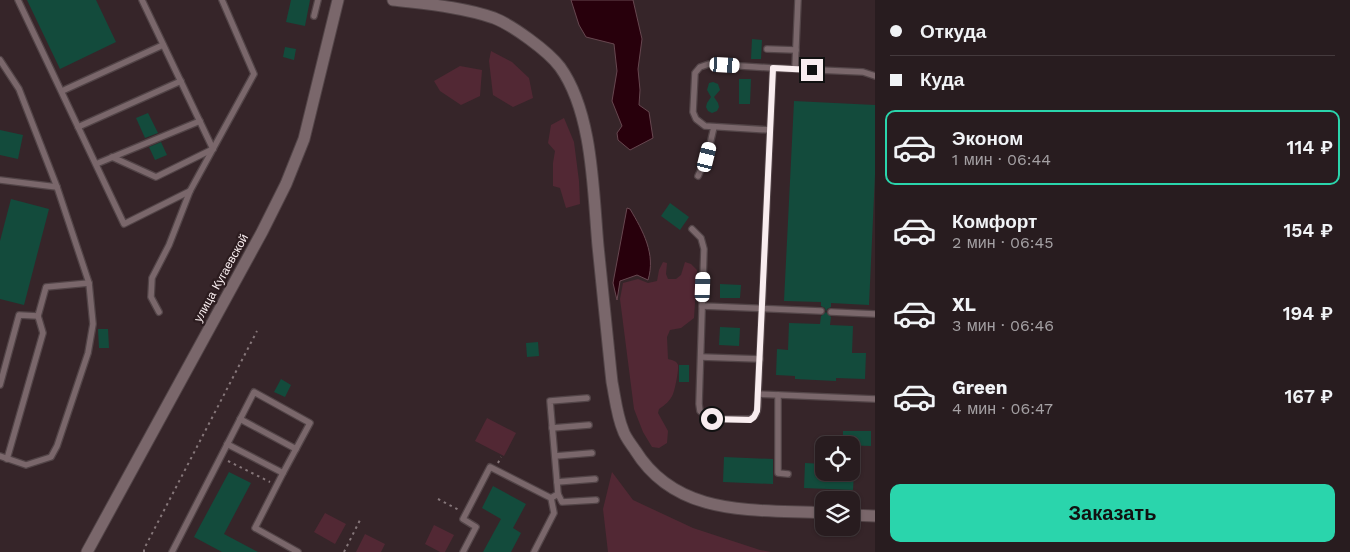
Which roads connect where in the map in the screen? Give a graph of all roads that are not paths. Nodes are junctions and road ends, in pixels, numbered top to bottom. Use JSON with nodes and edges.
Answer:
{"nodes":[{"id":1,"x":18,"y":0,"type":"edge"},
{"id":2,"x":142,"y":0,"type":"edge"},
{"id":3,"x":222,"y":0,"type":"edge"},
{"id":4,"x":318,"y":0,"type":"edge"},
{"id":5,"x":338,"y":0,"type":"edge"},
{"id":6,"x":393,"y":0,"type":"edge"},
{"id":7,"x":798,"y":0,"type":"edge"},
{"id":8,"x":314,"y":16,"type":"dead end"},
{"id":9,"x":163,"y":45,"type":"junction"},
{"id":10,"x":767,"y":49,"type":"dead end"},
{"id":11,"x":796,"y":50,"type":"junction"},
{"id":12,"x":0,"y":60,"type":"edge"},
{"id":13,"x":773,"y":68,"type":"junction"},
{"id":14,"x":795,"y":69,"type":"junction"},
{"id":15,"x":875,"y":76,"type":"edge"},
{"id":16,"x":181,"y":81,"type":"junction"},
{"id":17,"x":62,"y":91,"type":"junction"},
{"id":18,"x":200,"y":121,"type":"junction"},
{"id":19,"x":78,"y":126,"type":"junction"},
{"id":20,"x":714,"y":127,"type":"junction"},
{"id":21,"x":770,"y":130,"type":"junction"},
{"id":22,"x":213,"y":149,"type":"junction"},
{"id":23,"x":112,"y":157,"type":"junction"},
{"id":24,"x":96,"y":164,"type":"junction"},
{"id":25,"x":698,"y":176,"type":"dead end"},
{"id":26,"x":0,"y":180,"type":"edge"},
{"id":27,"x":57,"y":187,"type":"junction"},
{"id":28,"x":190,"y":191,"type":"junction"},
{"id":29,"x":692,"y":229,"type":"dead end"},
{"id":30,"x":90,"y":283,"type":"junction"},
{"id":31,"x":702,"y":306,"type":"junction"},
{"id":32,"x":762,"y":308,"type":"junction"},
{"id":33,"x":821,"y":311,"type":"dead end"},
{"id":34,"x":159,"y":312,"type":"dead end"},
{"id":35,"x":831,"y":312,"type":"dead end"},
{"id":36,"x":875,"y":314,"type":"edge"},
{"id":37,"x":38,"y":316,"type":"junction"},
{"id":38,"x":701,"y":357,"type":"junction"},
{"id":39,"x":760,"y":359,"type":"junction"},
{"id":40,"x":0,"y":386,"type":"edge"},
{"id":41,"x":758,"y":394,"type":"junction"},
{"id":42,"x":778,"y":395,"type":"junction"},
{"id":43,"x":587,"y":398,"type":"dead end"},
{"id":44,"x":875,"y":399,"type":"edge"},
{"id":45,"x":240,"y":419,"type":"junction"},
{"id":46,"x":589,"y":425,"type":"dead end"},
{"id":47,"x":552,"y":428,"type":"junction"},
{"id":48,"x":227,"y":444,"type":"junction"},
{"id":49,"x":296,"y":449,"type":"junction"},
{"id":50,"x":592,"y":453,"type":"dead end"},
{"id":51,"x":0,"y":456,"type":"edge"},
{"id":52,"x":554,"y":456,"type":"junction"},
{"id":53,"x":7,"y":459,"type":"junction"},
{"id":54,"x":283,"y":473,"type":"junction"},
{"id":55,"x":788,"y":474,"type":"dead end"},
{"id":56,"x":594,"y":478,"type":"dead end"},
{"id":57,"x":557,"y":482,"type":"junction"},
{"id":58,"x":558,"y":494,"type":"junction"},
{"id":59,"x":551,"y":498,"type":"junction"},
{"id":60,"x":596,"y":500,"type":"dead end"},
{"id":61,"x":815,"y":512,"type":"edge"},
{"id":62,"x":860,"y":515,"type":"edge"},
{"id":63,"x":875,"y":516,"type":"edge"},
{"id":64,"x":87,"y":552,"type":"edge"},
{"id":65,"x":172,"y":552,"type":"edge"},
{"id":66,"x":298,"y":552,"type":"edge"},
{"id":67,"x":463,"y":552,"type":"edge"},
{"id":68,"x":534,"y":552,"type":"edge"}],
"edges":[{"from":1,"to":17,"type":"lane"},
{"from":2,"to":9,"type":"lane"},
{"from":3,"to":22,"type":"lane"},
{"from":4,"to":8,"type":"lane"},
{"from":5,"to":64,"type":"street","name":"улица Кугаевской"},
{"from":6,"to":61,"type":"street"},
{"from":7,"to":11,"type":"lane"},
{"from":9,"to":16,"type":"lane"},
{"from":9,"to":17,"type":"lane"},
{"from":10,"to":11,"type":"lane"},
{"from":11,"to":14,"type":"lane"},
{"from":12,"to":27,"type":"lane"},
{"from":13,"to":14,"type":"lane"},
{"from":13,"to":20,"type":"lane"},
{"from":13,"to":21,"type":"lane"},
{"from":14,"to":15,"type":"lane"},
{"from":16,"to":18,"type":"lane"},
{"from":16,"to":19,"type":"lane"},
{"from":17,"to":19,"type":"lane"},
{"from":18,"to":22,"type":"lane"},
{"from":18,"to":23,"type":"lane"},
{"from":19,"to":24,"type":"lane"},
{"from":20,"to":21,"type":"lane"},
{"from":20,"to":25,"type":"lane"},
{"from":21,"to":32,"type":"lane"},
{"from":22,"to":23,"type":"lane"},
{"from":22,"to":28,"type":"lane"},
{"from":23,"to":24,"type":"lane"},
{"from":24,"to":28,"type":"lane"},
{"from":26,"to":27,"type":"lane"},
{"from":27,"to":30,"type":"lane"},
{"from":28,"to":34,"type":"lane"},
{"from":29,"to":31,"type":"lane"},
{"from":30,"to":37,"type":"lane"},
{"from":30,"to":53,"type":"lane"},
{"from":31,"to":32,"type":"lane"},
{"from":31,"to":38,"type":"lane"},
{"from":32,"to":33,"type":"lane"},
{"from":32,"to":39,"type":"lane"},
{"from":35,"to":36,"type":"lane"},
{"from":37,"to":40,"type":"lane"},
{"from":37,"to":53,"type":"lane"},
{"from":38,"to":39,"type":"lane"},
{"from":38,"to":41,"type":"lane"},
{"from":39,"to":41,"type":"lane"},
{"from":41,"to":42,"type":"lane"},
{"from":42,"to":44,"type":"lane"},
{"from":42,"to":55,"type":"lane"},
{"from":43,"to":47,"type":"lane"},
{"from":45,"to":48,"type":"lane"},
{"from":45,"to":49,"type":"lane"},
{"from":45,"to":49,"type":"lane"},
{"from":46,"to":47,"type":"lane"},
{"from":47,"to":52,"type":"lane"},
{"from":48,"to":54,"type":"lane"},
{"from":48,"to":65,"type":"lane"},
{"from":49,"to":54,"type":"lane"},
{"from":50,"to":52,"type":"lane"},
{"from":51,"to":53,"type":"lane"},
{"from":52,"to":57,"type":"lane"},
{"from":54,"to":66,"type":"lane"},
{"from":56,"to":57,"type":"lane"},
{"from":57,"to":58,"type":"lane"},
{"from":58,"to":59,"type":"lane"},
{"from":58,"to":60,"type":"lane"},
{"from":59,"to":67,"type":"lane"},
{"from":59,"to":68,"type":"lane"},
{"from":62,"to":63,"type":"street"}]}
